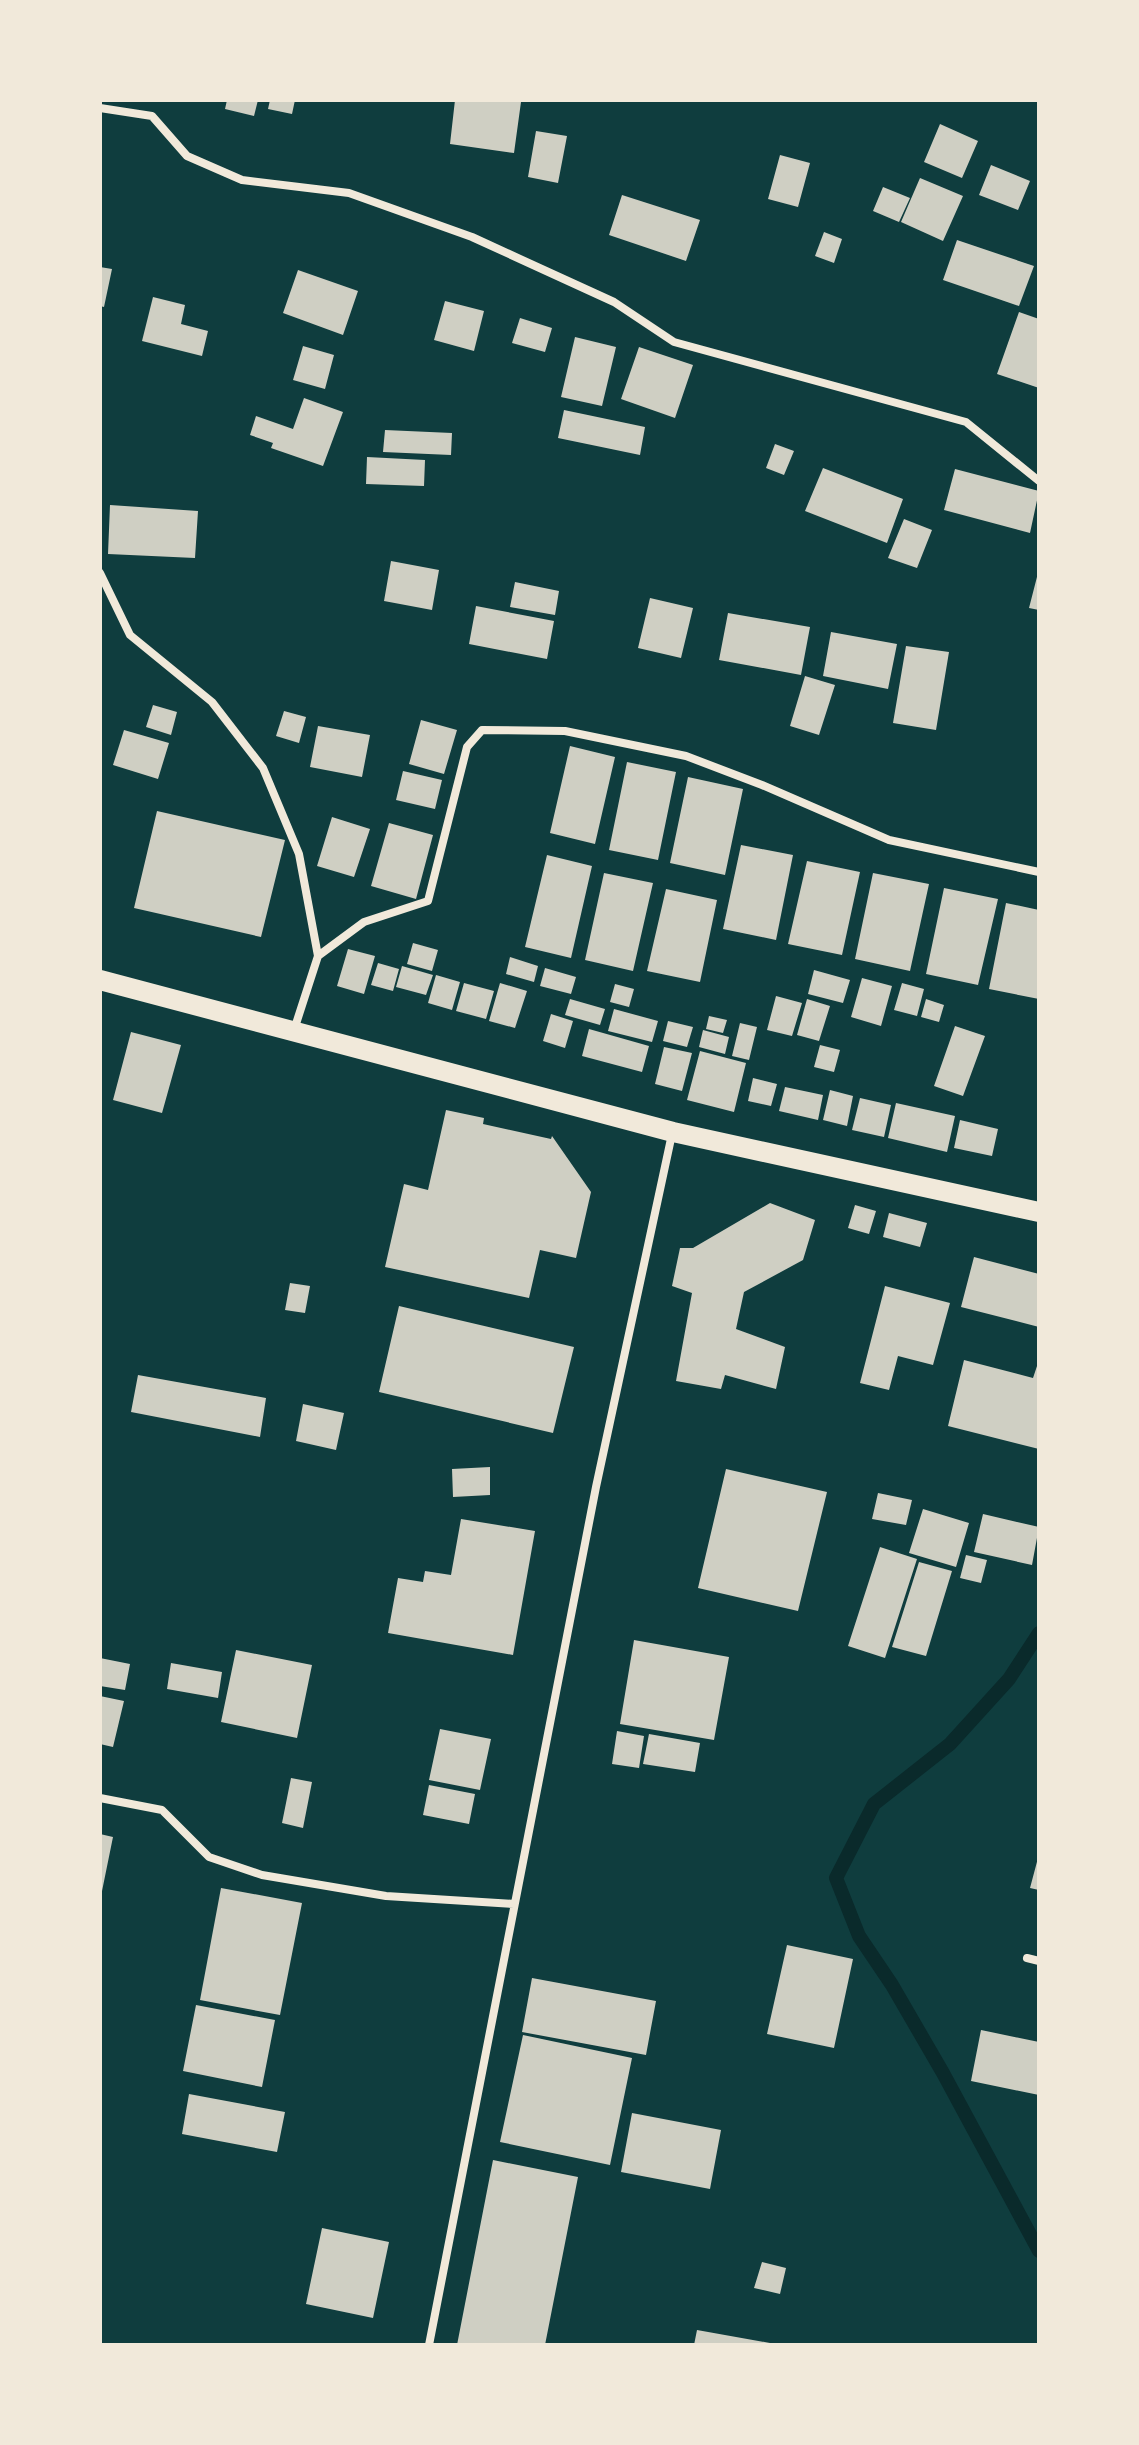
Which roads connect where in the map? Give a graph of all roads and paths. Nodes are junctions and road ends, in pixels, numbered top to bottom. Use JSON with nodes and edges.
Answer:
{"nodes":[{"id":1,"x":100,"y":108,"type":"edge"},
{"id":2,"x":1039,"y":481,"type":"edge"},
{"id":3,"x":100,"y":573,"type":"edge"},
{"id":4,"x":1039,"y":872,"type":"edge"},
{"id":5,"x":318,"y":956,"type":"junction"},
{"id":6,"x":100,"y":980,"type":"edge"},
{"id":7,"x":293,"y":1031,"type":"junction"},
{"id":8,"x":673,"y":1132,"type":"junction"},
{"id":9,"x":1039,"y":1212,"type":"edge"},
{"id":10,"x":100,"y":1798,"type":"edge"},
{"id":11,"x":514,"y":1904,"type":"junction"},
{"id":12,"x":1027,"y":1958,"type":"dead end"},
{"id":13,"x":1039,"y":1961,"type":"edge"},
{"id":14,"x":429,"y":2345,"type":"edge"}],
"edges":[{"from":1,"to":2,"type":"street"},
{"from":3,"to":5,"type":"street"},
{"from":4,"to":5,"type":"street"},
{"from":5,"to":7,"type":"street"},
{"from":6,"to":7,"type":"main road"},
{"from":7,"to":8,"type":"main road"},
{"from":8,"to":9,"type":"main road"},
{"from":8,"to":11,"type":"street"},
{"from":10,"to":11,"type":"street"},
{"from":11,"to":14,"type":"street"},
{"from":12,"to":13,"type":"street"}]}
